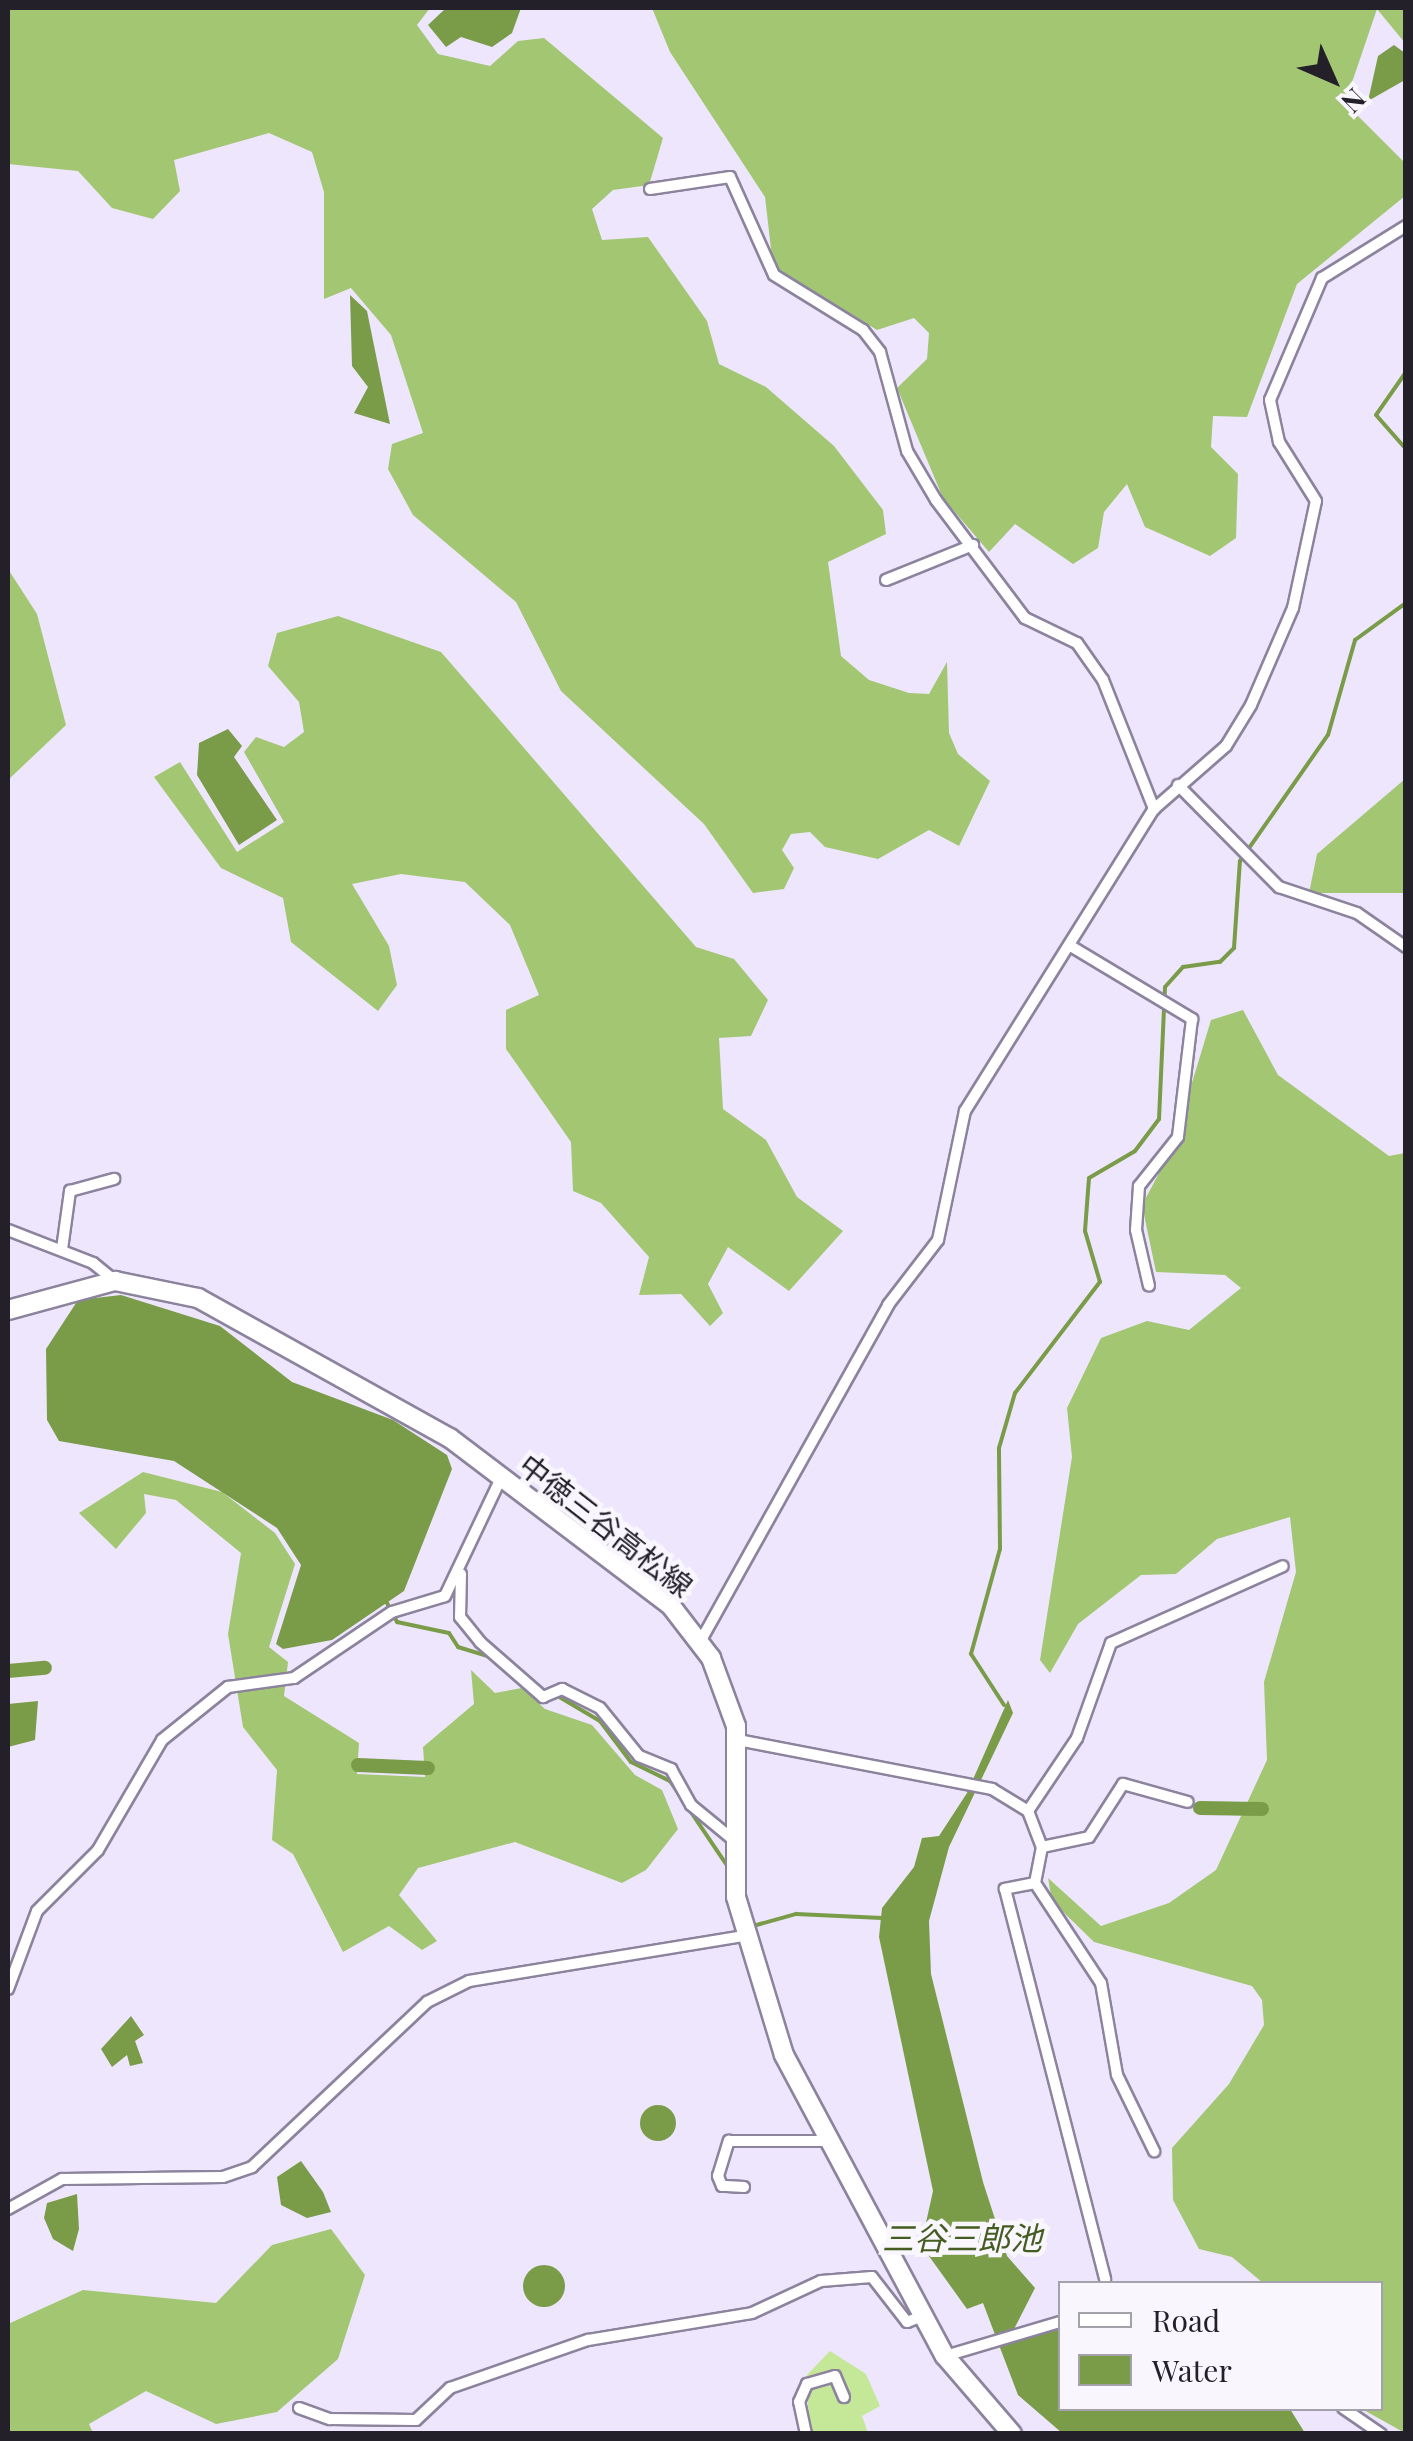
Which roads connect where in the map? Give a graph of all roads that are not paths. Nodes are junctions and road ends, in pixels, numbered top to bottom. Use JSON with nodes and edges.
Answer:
{"nodes":[{"id":1,"x":650,"y":189,"type":"dead end"},
{"id":2,"x":1406,"y":226,"type":"edge"},
{"id":3,"x":973,"y":545,"type":"junction"},
{"id":4,"x":886,"y":580,"type":"dead end"},
{"id":5,"x":1178,"y":786,"type":"junction"},
{"id":6,"x":1154,"y":809,"type":"junction"},
{"id":7,"x":1069,"y":945,"type":"junction"},
{"id":8,"x":1406,"y":947,"type":"edge"},
{"id":9,"x":114,"y":1179,"type":"dead end"},
{"id":10,"x":8,"y":1230,"type":"edge"},
{"id":11,"x":62,"y":1250,"type":"junction"},
{"id":12,"x":115,"y":1281,"type":"junction"},
{"id":13,"x":1150,"y":1286,"type":"dead end"},
{"id":14,"x":8,"y":1310,"type":"edge"},
{"id":15,"x":502,"y":1476,"type":"junction"},
{"id":16,"x":1283,"y":1566,"type":"dead end"},
{"id":17,"x":461,"y":1573,"type":"junction"},
{"id":18,"x":700,"y":1642,"type":"junction"},
{"id":19,"x":738,"y":1740,"type":"junction"},
{"id":20,"x":1188,"y":1802,"type":"dead end"},
{"id":21,"x":1028,"y":1811,"type":"junction"},
{"id":22,"x":736,"y":1842,"type":"junction"},
{"id":23,"x":1042,"y":1847,"type":"junction"},
{"id":24,"x":1035,"y":1883,"type":"junction"},
{"id":25,"x":744,"y":1936,"type":"junction"},
{"id":26,"x":8,"y":1989,"type":"edge"},
{"id":27,"x":826,"y":2141,"type":"junction"},
{"id":28,"x":1154,"y":2151,"type":"dead end"},
{"id":29,"x":744,"y":2187,"type":"dead end"},
{"id":30,"x":8,"y":2210,"type":"edge"},
{"id":31,"x":1105,"y":2278,"type":"dead end"},
{"id":32,"x":923,"y":2316,"type":"junction"},
{"id":33,"x":1058,"y":2322,"type":"edge"},
{"id":34,"x":945,"y":2356,"type":"junction"},
{"id":35,"x":844,"y":2397,"type":"dead end"},
{"id":36,"x":299,"y":2408,"type":"dead end"},
{"id":37,"x":1347,"y":2411,"type":"edge"},
{"id":38,"x":806,"y":2434,"type":"edge"},
{"id":39,"x":1012,"y":2434,"type":"edge"},
{"id":40,"x":1381,"y":2434,"type":"edge"}],
"edges":[{"from":1,"to":3,"type":"street"},
{"from":2,"to":5,"type":"street"},
{"from":3,"to":4,"type":"street"},
{"from":3,"to":6,"type":"street"},
{"from":5,"to":6,"type":"street"},
{"from":5,"to":8,"type":"street"},
{"from":6,"to":7,"type":"street"},
{"from":7,"to":13,"type":"street"},
{"from":7,"to":18,"type":"street"},
{"from":9,"to":11,"type":"street"},
{"from":10,"to":11,"type":"street"},
{"from":11,"to":12,"type":"street"},
{"from":12,"to":14,"type":"main road","name":"中徳三谷高松線"},
{"from":12,"to":15,"type":"main road","name":"中徳三谷高松線"},
{"from":15,"to":17,"type":"street"},
{"from":15,"to":18,"type":"main road","name":"中徳三谷高松線"},
{"from":16,"to":21,"type":"street"},
{"from":17,"to":22,"type":"street"},
{"from":17,"to":26,"type":"street"},
{"from":18,"to":19,"type":"main road","name":"中徳三谷高松線"},
{"from":19,"to":21,"type":"street"},
{"from":19,"to":22,"type":"main road","name":"中徳三谷高松線"},
{"from":20,"to":23,"type":"street"},
{"from":21,"to":23,"type":"street"},
{"from":22,"to":25,"type":"main road","name":"中徳三谷高松線"},
{"from":23,"to":24,"type":"street"},
{"from":24,"to":28,"type":"street"},
{"from":24,"to":31,"type":"street"},
{"from":25,"to":27,"type":"main road","name":"中徳三谷高松線"},
{"from":25,"to":30,"type":"street"},
{"from":27,"to":29,"type":"street"},
{"from":27,"to":32,"type":"main road","name":"中徳三谷高松線"},
{"from":32,"to":34,"type":"main road","name":"中徳三谷高松線"},
{"from":32,"to":36,"type":"street"},
{"from":33,"to":34,"type":"street"},
{"from":34,"to":39,"type":"main road","name":"中徳三谷高松線"},
{"from":35,"to":38,"type":"street"},
{"from":37,"to":40,"type":"street"}]}
